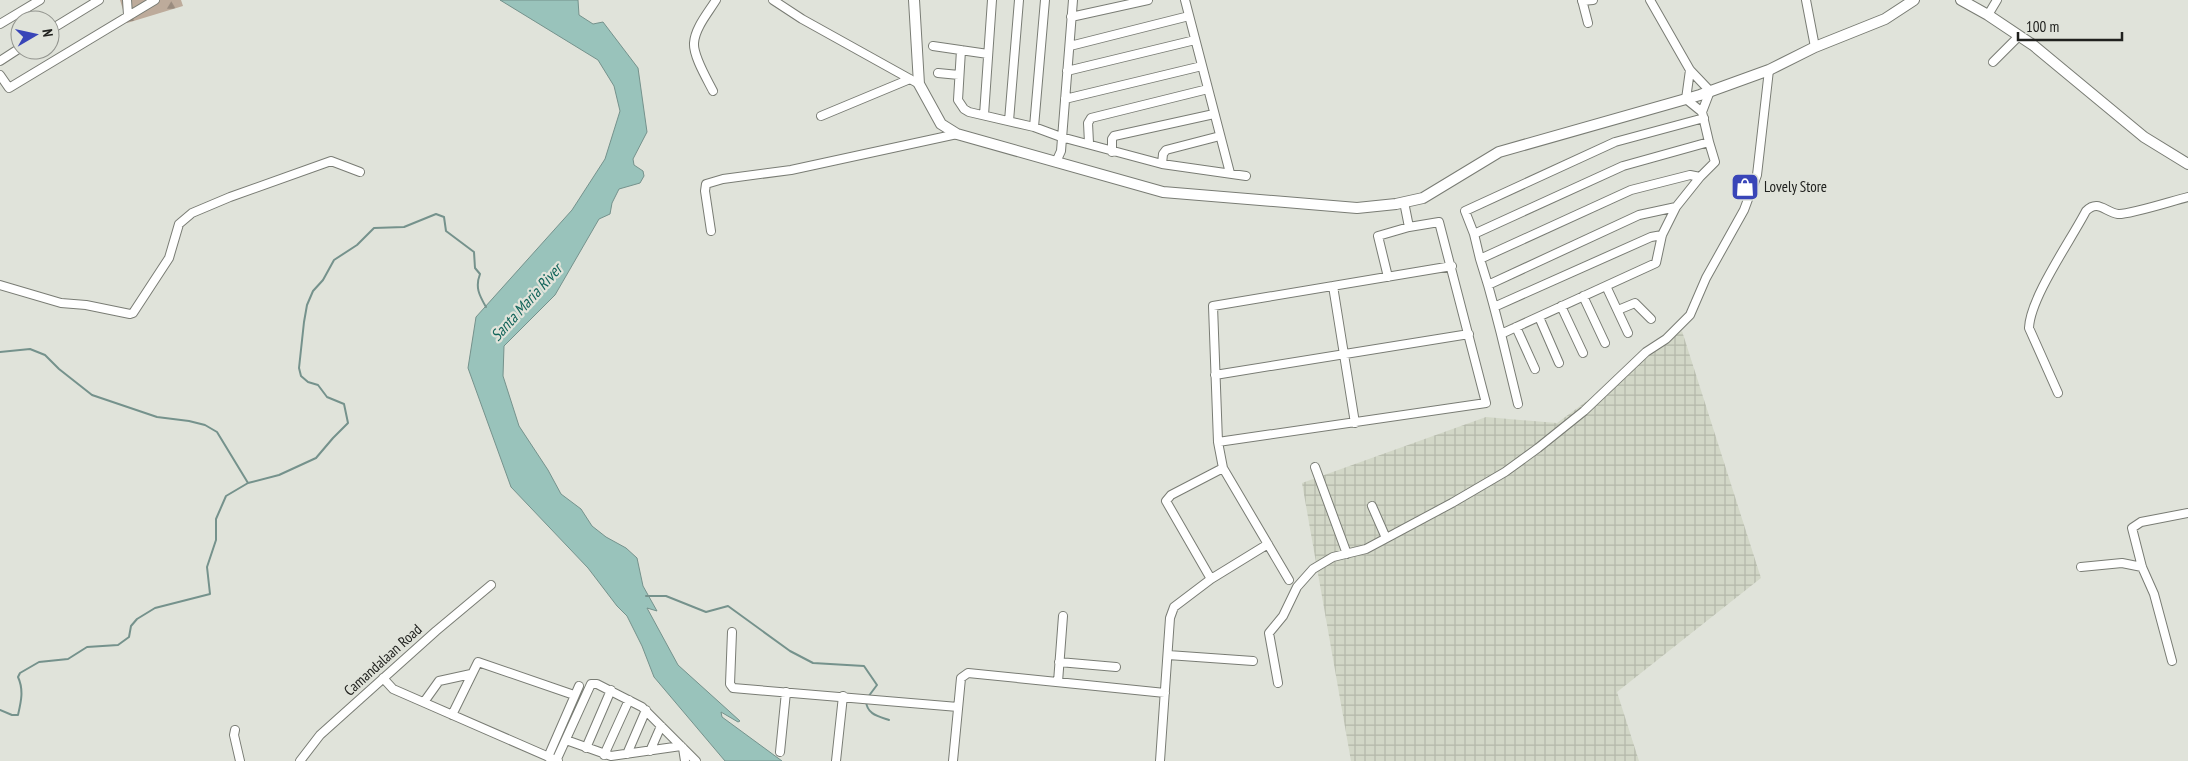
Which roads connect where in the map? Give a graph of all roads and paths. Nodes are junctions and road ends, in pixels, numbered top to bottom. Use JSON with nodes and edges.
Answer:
{"nodes":[{"id":1,"x":40,"y":0,"type":"edge"},
{"id":2,"x":99,"y":0,"type":"edge"},
{"id":3,"x":127,"y":0,"type":"edge"},
{"id":4,"x":155,"y":0,"type":"edge"},
{"id":5,"x":716,"y":0,"type":"edge"},
{"id":6,"x":773,"y":0,"type":"edge"},
{"id":7,"x":914,"y":0,"type":"edge"},
{"id":8,"x":992,"y":0,"type":"edge"},
{"id":9,"x":1019,"y":0,"type":"edge"},
{"id":10,"x":1045,"y":0,"type":"edge"},
{"id":11,"x":1073,"y":0,"type":"edge"},
{"id":12,"x":1148,"y":0,"type":"edge"},
{"id":13,"x":1185,"y":0,"type":"edge"},
{"id":14,"x":1582,"y":0,"type":"edge"},
{"id":15,"x":1592,"y":0,"type":"edge"},
{"id":16,"x":1650,"y":0,"type":"edge"},
{"id":17,"x":1806,"y":0,"type":"edge"},
{"id":18,"x":1914,"y":0,"type":"edge"},
{"id":19,"x":1961,"y":0,"type":"edge"},
{"id":20,"x":1997,"y":0,"type":"edge"},
{"id":21,"x":128,"y":15,"type":"junction"},
{"id":22,"x":1988,"y":15,"type":"junction"},
{"id":23,"x":1189,"y":16,"type":"junction"},
{"id":24,"x":1071,"y":18,"type":"junction"},
{"id":25,"x":1588,"y":23,"type":"dead end"},
{"id":26,"x":0,"y":24,"type":"edge"},
{"id":27,"x":60,"y":24,"type":"edge"},
{"id":28,"x":2019,"y":36,"type":"junction"},
{"id":29,"x":1195,"y":40,"type":"junction"},
{"id":30,"x":933,"y":46,"type":"dead end"},
{"id":31,"x":1070,"y":46,"type":"junction"},
{"id":32,"x":1815,"y":47,"type":"junction"},
{"id":33,"x":961,"y":50,"type":"junction"},
{"id":34,"x":988,"y":54,"type":"junction"},
{"id":35,"x":1993,"y":62,"type":"dead end"},
{"id":36,"x":1202,"y":66,"type":"junction"},
{"id":37,"x":1690,"y":70,"type":"junction"},
{"id":38,"x":1769,"y":70,"type":"junction"},
{"id":39,"x":1067,"y":71,"type":"junction"},
{"id":40,"x":938,"y":73,"type":"dead end"},
{"id":41,"x":960,"y":74,"type":"junction"},
{"id":42,"x":0,"y":76,"type":"edge"},
{"id":43,"x":915,"y":81,"type":"junction"},
{"id":44,"x":1208,"y":89,"type":"junction"},
{"id":45,"x":713,"y":91,"type":"dead end"},
{"id":46,"x":1710,"y":91,"type":"junction"},
{"id":47,"x":1686,"y":99,"type":"junction"},
{"id":48,"x":1066,"y":100,"type":"junction"},
{"id":49,"x":1214,"y":114,"type":"junction"},
{"id":50,"x":984,"y":115,"type":"junction"},
{"id":51,"x":1703,"y":115,"type":"junction"},
{"id":52,"x":821,"y":116,"type":"dead end"},
{"id":53,"x":1009,"y":120,"type":"junction"},
{"id":54,"x":1034,"y":127,"type":"junction"},
{"id":55,"x":957,"y":134,"type":"junction"},
{"id":56,"x":1220,"y":136,"type":"junction"},
{"id":57,"x":1061,"y":138,"type":"junction"},
{"id":58,"x":1710,"y":142,"type":"junction"},
{"id":59,"x":1089,"y":143,"type":"junction"},
{"id":60,"x":1112,"y":152,"type":"junction"},
{"id":61,"x":1056,"y":162,"type":"junction"},
{"id":62,"x":1162,"y":164,"type":"junction"},
{"id":63,"x":2188,"y":164,"type":"edge"},
{"id":64,"x":360,"y":172,"type":"dead end"},
{"id":65,"x":1230,"y":173,"type":"junction"},
{"id":66,"x":1246,"y":176,"type":"dead end"},
{"id":67,"x":1700,"y":177,"type":"junction"},
{"id":68,"x":2188,"y":197,"type":"edge"},
{"id":69,"x":1404,"y":202,"type":"junction"},
{"id":70,"x":1676,"y":207,"type":"junction"},
{"id":71,"x":1409,"y":227,"type":"junction"},
{"id":72,"x":711,"y":230,"type":"dead end"},
{"id":73,"x":1474,"y":234,"type":"junction"},
{"id":74,"x":1662,"y":235,"type":"junction"},
{"id":75,"x":1480,"y":259,"type":"junction"},
{"id":76,"x":1452,"y":266,"type":"junction"},
{"id":77,"x":1388,"y":277,"type":"junction"},
{"id":78,"x":0,"y":285,"type":"edge"},
{"id":79,"x":1488,"y":285,"type":"junction"},
{"id":80,"x":1333,"y":286,"type":"junction"},
{"id":81,"x":1606,"y":286,"type":"junction"},
{"id":82,"x":1583,"y":296,"type":"junction"},
{"id":83,"x":1561,"y":306,"type":"junction"},
{"id":84,"x":1494,"y":308,"type":"junction"},
{"id":85,"x":1618,"y":310,"type":"junction"},
{"id":86,"x":1539,"y":317,"type":"junction"},
{"id":87,"x":1651,"y":319,"type":"dead end"},
{"id":88,"x":1516,"y":327,"type":"junction"},
{"id":89,"x":1628,"y":333,"type":"dead end"},
{"id":90,"x":1469,"y":334,"type":"junction"},
{"id":91,"x":1500,"y":334,"type":"junction"},
{"id":92,"x":1605,"y":343,"type":"dead end"},
{"id":93,"x":1583,"y":353,"type":"dead end"},
{"id":94,"x":1344,"y":354,"type":"junction"},
{"id":95,"x":1559,"y":363,"type":"dead end"},
{"id":96,"x":1535,"y":369,"type":"dead end"},
{"id":97,"x":1215,"y":375,"type":"junction"},
{"id":98,"x":2058,"y":393,"type":"dead end"},
{"id":99,"x":1518,"y":404,"type":"dead end"},
{"id":100,"x":1356,"y":423,"type":"junction"},
{"id":101,"x":1218,"y":442,"type":"junction"},
{"id":102,"x":1315,"y":467,"type":"dead end"},
{"id":103,"x":1222,"y":468,"type":"junction"},
{"id":104,"x":1372,"y":506,"type":"dead end"},
{"id":105,"x":2188,"y":513,"type":"edge"},
{"id":106,"x":1386,"y":538,"type":"junction"},
{"id":107,"x":1268,"y":544,"type":"junction"},
{"id":108,"x":1347,"y":554,"type":"junction"},
{"id":109,"x":2081,"y":567,"type":"dead end"},
{"id":110,"x":2142,"y":567,"type":"junction"},
{"id":111,"x":1211,"y":579,"type":"junction"},
{"id":112,"x":1289,"y":580,"type":"dead end"},
{"id":113,"x":491,"y":585,"type":"dead end"},
{"id":114,"x":1062,"y":616,"type":"dead end"},
{"id":115,"x":732,"y":632,"type":"dead end"},
{"id":116,"x":1168,"y":655,"type":"junction"},
{"id":117,"x":1254,"y":661,"type":"dead end"},
{"id":118,"x":2172,"y":661,"type":"dead end"},
{"id":119,"x":1059,"y":662,"type":"junction"},
{"id":120,"x":1116,"y":667,"type":"dead end"},
{"id":121,"x":471,"y":674,"type":"junction"},
{"id":122,"x":382,"y":678,"type":"junction"},
{"id":123,"x":1058,"y":682,"type":"junction"},
{"id":124,"x":1278,"y":683,"type":"dead end"},
{"id":125,"x":578,"y":686,"type":"dead end"},
{"id":126,"x":611,"y":690,"type":"junction"},
{"id":127,"x":786,"y":692,"type":"junction"},
{"id":128,"x":1165,"y":693,"type":"junction"},
{"id":129,"x":574,"y":695,"type":"junction"},
{"id":130,"x":843,"y":696,"type":"junction"},
{"id":131,"x":629,"y":700,"type":"junction"},
{"id":132,"x":424,"y":702,"type":"junction"},
{"id":133,"x":958,"y":707,"type":"junction"},
{"id":134,"x":646,"y":710,"type":"junction"},
{"id":135,"x":452,"y":715,"type":"junction"},
{"id":136,"x":661,"y":726,"type":"junction"},
{"id":137,"x":235,"y":730,"type":"dead end"},
{"id":138,"x":566,"y":740,"type":"junction"},
{"id":139,"x":682,"y":747,"type":"junction"},
{"id":140,"x":586,"y":748,"type":"junction"},
{"id":141,"x":650,"y":751,"type":"junction"},
{"id":142,"x":780,"y":752,"type":"dead end"},
{"id":143,"x":627,"y":754,"type":"junction"},
{"id":144,"x":604,"y":755,"type":"junction"},
{"id":145,"x":548,"y":757,"type":"junction"},
{"id":146,"x":240,"y":761,"type":"edge"},
{"id":147,"x":300,"y":761,"type":"edge"},
{"id":148,"x":557,"y":761,"type":"edge"},
{"id":149,"x":685,"y":761,"type":"edge"},
{"id":150,"x":696,"y":761,"type":"edge"},
{"id":151,"x":836,"y":761,"type":"edge"},
{"id":152,"x":953,"y":761,"type":"edge"},
{"id":153,"x":1160,"y":761,"type":"edge"}],
"edges":[{"from":1,"to":26,"type":"street"},
{"from":2,"to":27,"type":"street"},
{"from":3,"to":21,"type":"street"},
{"from":4,"to":21,"type":"street"},
{"from":5,"to":45,"type":"street"},
{"from":6,"to":43,"type":"street"},
{"from":7,"to":43,"type":"street"},
{"from":8,"to":34,"type":"street"},
{"from":9,"to":53,"type":"street"},
{"from":10,"to":54,"type":"street"},
{"from":11,"to":24,"type":"street"},
{"from":12,"to":24,"type":"street"},
{"from":13,"to":23,"type":"street"},
{"from":14,"to":15,"type":"street"},
{"from":14,"to":25,"type":"street"},
{"from":16,"to":37,"type":"street"},
{"from":17,"to":32,"type":"street"},
{"from":18,"to":32,"type":"street"},
{"from":19,"to":22,"type":"street"},
{"from":20,"to":22,"type":"street"},
{"from":21,"to":42,"type":"street"},
{"from":22,"to":28,"type":"street"},
{"from":23,"to":29,"type":"street"},
{"from":23,"to":31,"type":"street"},
{"from":24,"to":31,"type":"street"},
{"from":28,"to":35,"type":"street"},
{"from":28,"to":63,"type":"street"},
{"from":29,"to":36,"type":"street"},
{"from":29,"to":39,"type":"street"},
{"from":30,"to":33,"type":"street"},
{"from":31,"to":39,"type":"street"},
{"from":32,"to":38,"type":"street"},
{"from":33,"to":34,"type":"street"},
{"from":33,"to":41,"type":"street"},
{"from":34,"to":50,"type":"street"},
{"from":36,"to":44,"type":"street"},
{"from":36,"to":48,"type":"street"},
{"from":37,"to":46,"type":"street"},
{"from":37,"to":47,"type":"street"},
{"from":38,"to":46,"type":"street"},
{"from":38,"to":106,"type":"street"},
{"from":39,"to":48,"type":"street"},
{"from":40,"to":41,"type":"street"},
{"from":41,"to":50,"type":"street"},
{"from":43,"to":52,"type":"street"},
{"from":43,"to":55,"type":"street"},
{"from":44,"to":49,"type":"street"},
{"from":44,"to":59,"type":"street"},
{"from":46,"to":47,"type":"street"},
{"from":46,"to":51,"type":"street"},
{"from":47,"to":51,"type":"street"},
{"from":47,"to":69,"type":"street"},
{"from":48,"to":57,"type":"street"},
{"from":49,"to":56,"type":"street"},
{"from":49,"to":60,"type":"street"},
{"from":50,"to":53,"type":"street"},
{"from":51,"to":58,"type":"street"},
{"from":51,"to":73,"type":"street"},
{"from":53,"to":54,"type":"street"},
{"from":54,"to":57,"type":"street"},
{"from":55,"to":61,"type":"street"},
{"from":55,"to":72,"type":"street"},
{"from":56,"to":62,"type":"street"},
{"from":56,"to":65,"type":"street"},
{"from":57,"to":59,"type":"street"},
{"from":57,"to":61,"type":"street"},
{"from":58,"to":67,"type":"street"},
{"from":58,"to":73,"type":"street"},
{"from":59,"to":60,"type":"street"},
{"from":60,"to":62,"type":"street"},
{"from":61,"to":69,"type":"street"},
{"from":62,"to":65,"type":"street"},
{"from":64,"to":78,"type":"street"},
{"from":65,"to":66,"type":"street"},
{"from":67,"to":70,"type":"street"},
{"from":67,"to":75,"type":"street"},
{"from":68,"to":98,"type":"street"},
{"from":69,"to":71,"type":"street"},
{"from":70,"to":74,"type":"street"},
{"from":70,"to":79,"type":"street"},
{"from":71,"to":76,"type":"street"},
{"from":71,"to":77,"type":"street"},
{"from":73,"to":75,"type":"street"},
{"from":74,"to":81,"type":"street"},
{"from":74,"to":84,"type":"street"},
{"from":75,"to":79,"type":"street"},
{"from":76,"to":77,"type":"street"},
{"from":76,"to":90,"type":"street"},
{"from":77,"to":80,"type":"street"},
{"from":79,"to":84,"type":"street"},
{"from":80,"to":94,"type":"street"},
{"from":80,"to":97,"type":"street"},
{"from":81,"to":82,"type":"street"},
{"from":81,"to":85,"type":"street"},
{"from":82,"to":83,"type":"street"},
{"from":82,"to":92,"type":"street"},
{"from":83,"to":86,"type":"street"},
{"from":83,"to":93,"type":"street"},
{"from":84,"to":91,"type":"street"},
{"from":85,"to":87,"type":"street"},
{"from":85,"to":89,"type":"street"},
{"from":86,"to":88,"type":"street"},
{"from":86,"to":95,"type":"street"},
{"from":88,"to":91,"type":"street"},
{"from":88,"to":96,"type":"street"},
{"from":90,"to":94,"type":"street"},
{"from":90,"to":100,"type":"street"},
{"from":91,"to":99,"type":"street"},
{"from":94,"to":97,"type":"street"},
{"from":94,"to":100,"type":"street"},
{"from":97,"to":101,"type":"street"},
{"from":100,"to":101,"type":"street"},
{"from":101,"to":103,"type":"street"},
{"from":102,"to":108,"type":"street"},
{"from":103,"to":107,"type":"street"},
{"from":103,"to":111,"type":"street"},
{"from":104,"to":106,"type":"street"},
{"from":105,"to":110,"type":"street"},
{"from":106,"to":108,"type":"street"},
{"from":107,"to":111,"type":"street"},
{"from":107,"to":112,"type":"street"},
{"from":108,"to":124,"type":"street"},
{"from":109,"to":110,"type":"street"},
{"from":110,"to":118,"type":"street"},
{"from":111,"to":116,"type":"street"},
{"from":113,"to":122,"type":"street","name":"Camandalaan Road"},
{"from":114,"to":119,"type":"street"},
{"from":115,"to":127,"type":"street"},
{"from":116,"to":117,"type":"street"},
{"from":116,"to":128,"type":"street"},
{"from":119,"to":120,"type":"street"},
{"from":119,"to":123,"type":"street"},
{"from":121,"to":129,"type":"street"},
{"from":121,"to":132,"type":"street"},
{"from":121,"to":135,"type":"street"},
{"from":122,"to":132,"type":"street"},
{"from":122,"to":147,"type":"street","name":"Camandalaan Road"},
{"from":123,"to":128,"type":"street"},
{"from":123,"to":133,"type":"street"},
{"from":125,"to":129,"type":"street"},
{"from":126,"to":131,"type":"street"},
{"from":126,"to":138,"type":"street"},
{"from":126,"to":140,"type":"street"},
{"from":127,"to":130,"type":"street"},
{"from":127,"to":142,"type":"street"},
{"from":128,"to":153,"type":"street"},
{"from":129,"to":145,"type":"street"},
{"from":130,"to":133,"type":"street"},
{"from":130,"to":151,"type":"street"},
{"from":131,"to":134,"type":"street"},
{"from":131,"to":144,"type":"street"},
{"from":132,"to":135,"type":"street"},
{"from":133,"to":152,"type":"street"},
{"from":134,"to":136,"type":"street"},
{"from":134,"to":143,"type":"street"},
{"from":135,"to":145,"type":"street"},
{"from":136,"to":139,"type":"street"},
{"from":136,"to":141,"type":"street"},
{"from":137,"to":146,"type":"street"},
{"from":138,"to":140,"type":"street"},
{"from":138,"to":148,"type":"street"},
{"from":139,"to":141,"type":"street"},
{"from":139,"to":149,"type":"street"},
{"from":139,"to":150,"type":"street"},
{"from":140,"to":144,"type":"street"},
{"from":141,"to":143,"type":"street"},
{"from":143,"to":144,"type":"street"},
{"from":145,"to":148,"type":"street"}]}
